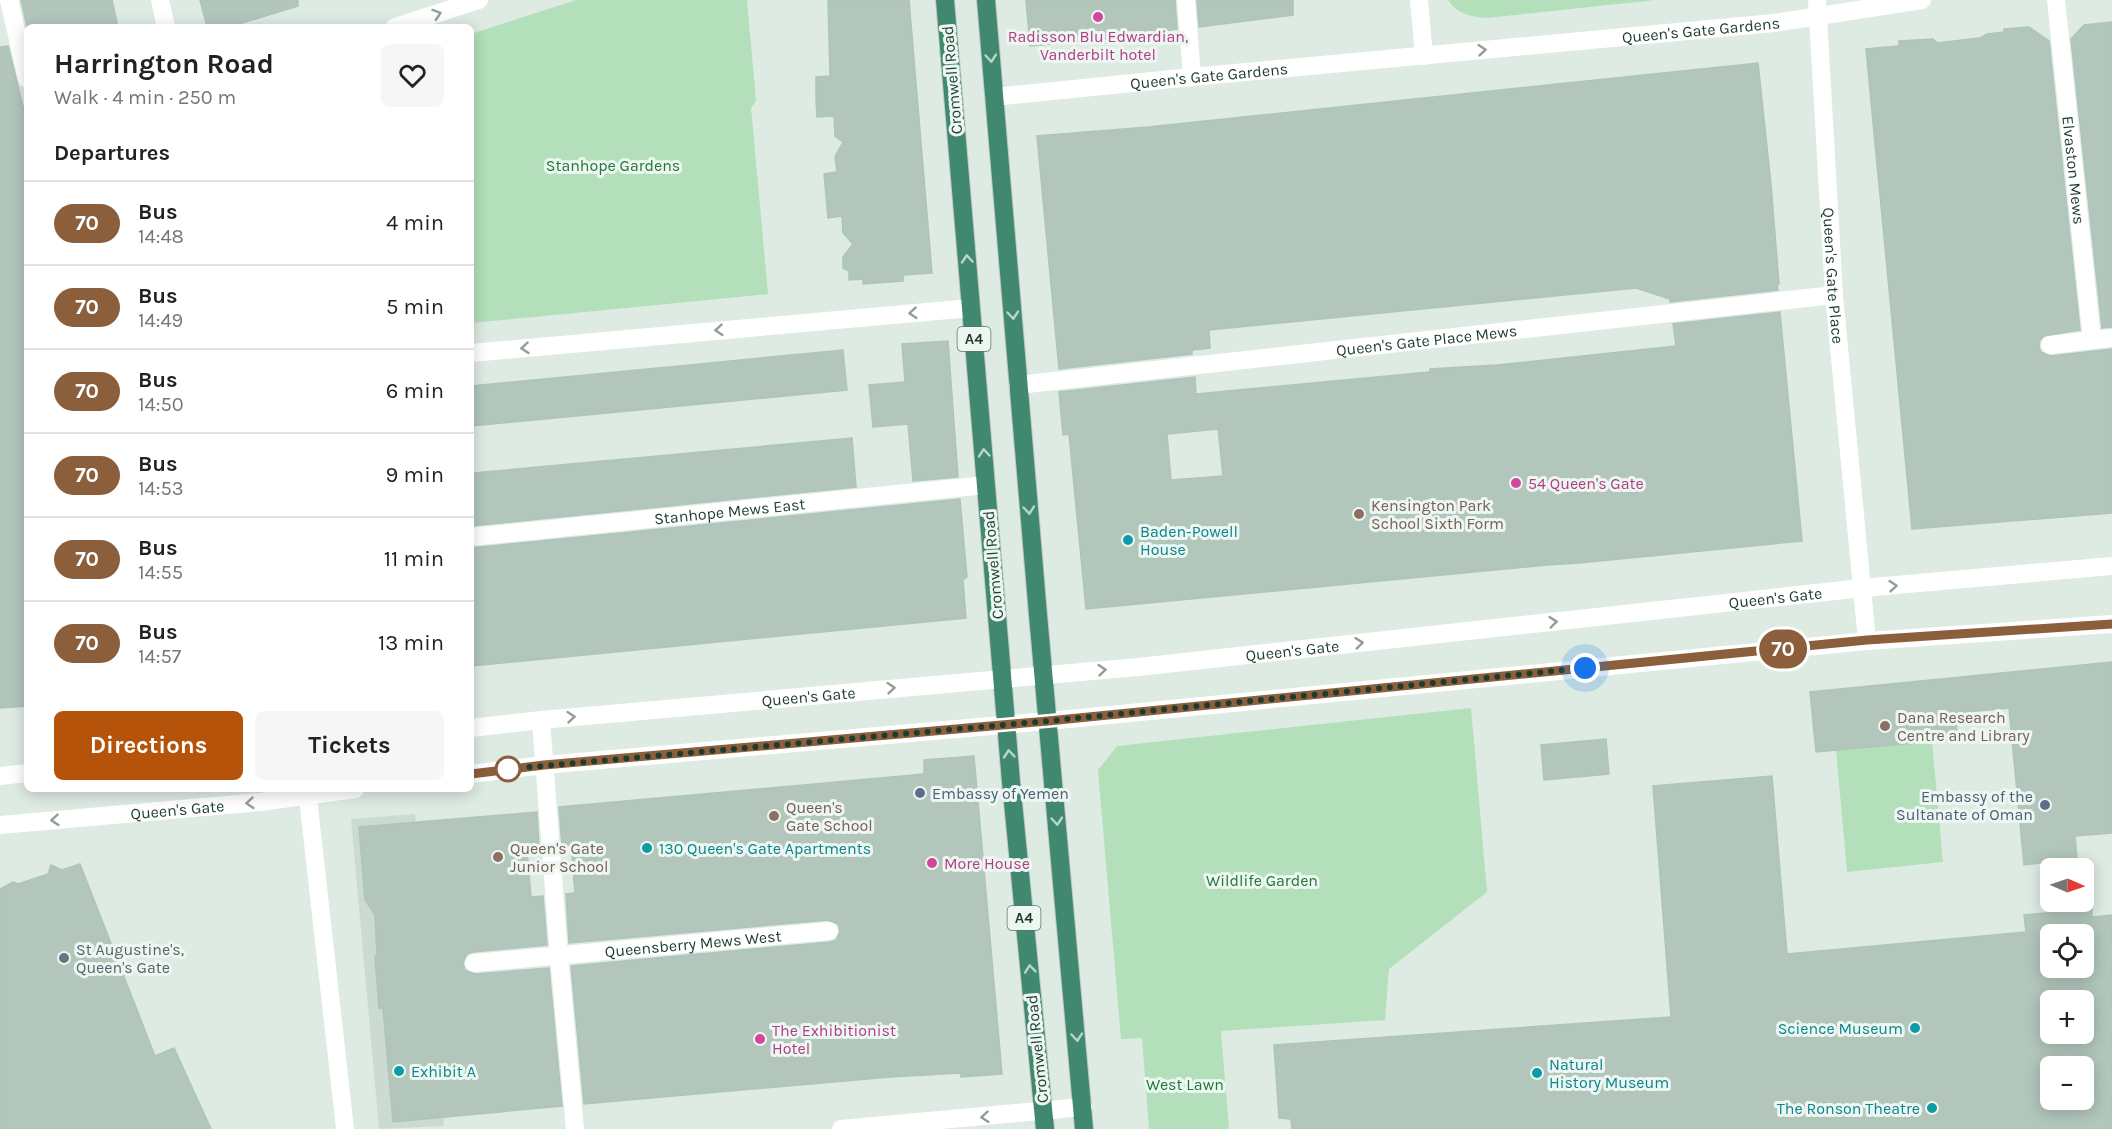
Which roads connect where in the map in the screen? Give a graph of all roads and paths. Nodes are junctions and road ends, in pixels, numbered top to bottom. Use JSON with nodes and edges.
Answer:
{"nodes":[{"id":1,"x":9,"y":0,"type":"edge"},
{"id":2,"x":160,"y":0,"type":"edge"},
{"id":3,"x":479,"y":0,"type":"edge"},
{"id":4,"x":945,"y":0,"type":"edge"},
{"id":5,"x":986,"y":0,"type":"edge"},
{"id":6,"x":1186,"y":0,"type":"edge"},
{"id":7,"x":1419,"y":0,"type":"edge"},
{"id":8,"x":1922,"y":0,"type":"edge"},
{"id":9,"x":2056,"y":0,"type":"edge"},
{"id":10,"x":1818,"y":7,"type":"edge"},
{"id":11,"x":165,"y":24,"type":"edge"},
{"id":12,"x":404,"y":24,"type":"edge"},
{"id":13,"x":1424,"y":56,"type":"junction"},
{"id":14,"x":24,"y":66,"type":"edge"},
{"id":15,"x":1192,"y":77,"type":"junction"},
{"id":16,"x":994,"y":97,"type":"junction"},
{"id":17,"x":1834,"y":295,"type":"junction"},
{"id":18,"x":971,"y":308,"type":"junction"},
{"id":19,"x":2112,"y":338,"type":"edge"},
{"id":20,"x":2092,"y":340,"type":"junction"},
{"id":21,"x":2050,"y":345,"type":"dead end"},
{"id":22,"x":474,"y":352,"type":"edge"},
{"id":23,"x":1018,"y":385,"type":"junction"},
{"id":24,"x":986,"y":485,"type":"junction"},
{"id":25,"x":474,"y":537,"type":"edge"},
{"id":26,"x":2112,"y":566,"type":"edge"},
{"id":27,"x":1862,"y":588,"type":"junction"},
{"id":28,"x":2112,"y":624,"type":"edge"},
{"id":29,"x":1867,"y":640,"type":"junction"},
{"id":30,"x":1044,"y":675,"type":"junction"},
{"id":31,"x":1003,"y":679,"type":"junction"},
{"id":32,"x":541,"y":720,"type":"junction"},
{"id":33,"x":1048,"y":721,"type":"junction"},
{"id":34,"x":1006,"y":725,"type":"junction"},
{"id":35,"x":474,"y":728,"type":"edge"},
{"id":36,"x":544,"y":765,"type":"junction"},
{"id":37,"x":24,"y":773,"type":"edge"},
{"id":38,"x":474,"y":774,"type":"edge"},
{"id":39,"x":0,"y":776,"type":"edge"},
{"id":40,"x":307,"y":792,"type":"edge"},
{"id":41,"x":0,"y":825,"type":"edge"},
{"id":42,"x":829,"y":931,"type":"dead end"},
{"id":43,"x":560,"y":956,"type":"junction"},
{"id":44,"x":474,"y":963,"type":"dead end"},
{"id":45,"x":1083,"y":1107,"type":"junction"},
{"id":46,"x":1044,"y":1120,"type":"edge"},
{"id":47,"x":345,"y":1129,"type":"edge"},
{"id":48,"x":575,"y":1129,"type":"edge"},
{"id":49,"x":842,"y":1129,"type":"edge"},
{"id":50,"x":1084,"y":1129,"type":"edge"}],
"edges":[{"from":1,"to":14,"type":"street"},
{"from":2,"to":11,"type":"street"},
{"from":12,"to":3,"type":"street","one_way":true},
{"from":18,"to":4,"type":"highway","name":"Cromwell Road","number":"A4","one_way":true},
{"from":5,"to":16,"type":"highway","number":"A4","one_way":true},
{"from":6,"to":15,"type":"street"},
{"from":7,"to":13,"type":"street"},
{"from":8,"to":10,"type":"street"},
{"from":9,"to":20,"type":"street","name":"Elvaston Mews"},
{"from":13,"to":10,"type":"street","name":"Queen's Gate Gardens","one_way":true},
{"from":10,"to":17,"type":"street","name":"Queen's Gate Place"},
{"from":13,"to":15,"type":"street","name":"Queen's Gate Gardens"},
{"from":15,"to":16,"type":"street","name":"Queen's Gate Gardens"},
{"from":16,"to":23,"type":"highway","number":"A4","one_way":true},
{"from":17,"to":23,"type":"street","name":"Queen's Gate Place Mews"},
{"from":17,"to":27,"type":"street","name":"Queen's Gate Place"},
{"from":18,"to":22,"type":"street","one_way":true},
{"from":24,"to":18,"type":"highway","name":"Cromwell Road","number":"A4","one_way":true},
{"from":19,"to":20,"type":"street"},
{"from":20,"to":21,"type":"street"},
{"from":23,"to":30,"type":"highway","number":"A4","one_way":true},
{"from":24,"to":25,"type":"street","name":"Stanhope Mews East"},
{"from":24,"to":31,"type":"highway","name":"Cromwell Road","number":"A4"},
{"from":27,"to":26,"type":"street","name":"Queen's Gate","one_way":true},
{"from":27,"to":29,"type":"street","name":"Queen's Gate Place"},
{"from":30,"to":27,"type":"street","name":"Queen's Gate","one_way":true},
{"from":28,"to":29,"type":"street"},
{"from":29,"to":33,"type":"street"},
{"from":30,"to":31,"type":"street","name":"Queen's Gate"},
{"from":30,"to":33,"type":"highway","number":"A4"},
{"from":32,"to":31,"type":"street","name":"Queen's Gate","one_way":true},
{"from":31,"to":34,"type":"highway","name":"Cromwell Road","number":"A4"},
{"from":32,"to":35,"type":"street","name":"Queen's Gate"},
{"from":32,"to":36,"type":"street"},
{"from":33,"to":34,"type":"street"},
{"from":33,"to":45,"type":"highway","number":"A4","one_way":true},
{"from":34,"to":36,"type":"street"},
{"from":46,"to":34,"type":"highway","name":"Cromwell Road","number":"A4","one_way":true},
{"from":36,"to":38,"type":"street"},
{"from":36,"to":43,"type":"street"},
{"from":37,"to":39,"type":"street"},
{"from":40,"to":41,"type":"street","name":"Queen's Gate","one_way":true},
{"from":40,"to":47,"type":"street"},
{"from":42,"to":43,"type":"street","name":"Queensberry Mews West"},
{"from":43,"to":44,"type":"street","name":"Queensberry Mews West"},
{"from":43,"to":48,"type":"street"},
{"from":45,"to":46,"type":"street"},
{"from":45,"to":50,"type":"highway","number":"A4"},
{"from":46,"to":49,"type":"street","one_way":true}]}
